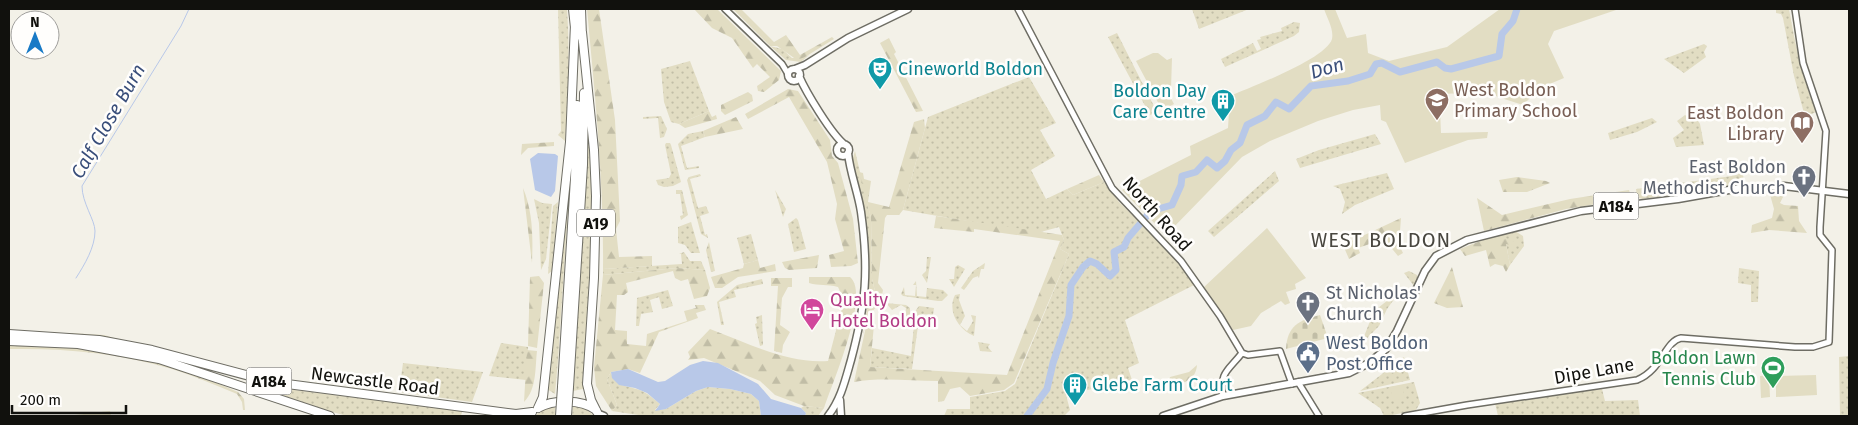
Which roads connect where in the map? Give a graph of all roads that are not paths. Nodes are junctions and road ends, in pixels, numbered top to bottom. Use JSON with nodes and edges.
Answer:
{"nodes":[{"id":1,"x":574,"y":9,"type":"edge"},
{"id":2,"x":580,"y":9,"type":"edge"},
{"id":3,"x":725,"y":9,"type":"edge"},
{"id":4,"x":908,"y":9,"type":"edge"},
{"id":5,"x":1018,"y":9,"type":"edge"},
{"id":6,"x":1795,"y":9,"type":"edge"},
{"id":7,"x":575,"y":24,"type":"junction"},
{"id":8,"x":582,"y":32,"type":"junction"},
{"id":9,"x":782,"y":64,"type":"junction"},
{"id":10,"x":806,"y":66,"type":"junction"},
{"id":11,"x":794,"y":69,"type":"junction"},
{"id":12,"x":788,"y":74,"type":"junction"},
{"id":13,"x":799,"y":76,"type":"junction"},
{"id":14,"x":793,"y":81,"type":"junction"},
{"id":15,"x":803,"y":86,"type":"junction"},
{"id":16,"x":836,"y":138,"type":"junction"},
{"id":17,"x":845,"y":144,"type":"junction"},
{"id":18,"x":838,"y":152,"type":"junction"},
{"id":19,"x":848,"y":153,"type":"junction"},
{"id":20,"x":848,"y":164,"type":"junction"},
{"id":21,"x":1821,"y":190,"type":"junction"},
{"id":22,"x":1849,"y":194,"type":"edge"},
{"id":23,"x":9,"y":334,"type":"edge"},
{"id":24,"x":9,"y":341,"type":"edge"},
{"id":25,"x":1242,"y":353,"type":"junction"},
{"id":26,"x":1295,"y":383,"type":"junction"},
{"id":27,"x":565,"y":387,"type":"junction"},
{"id":28,"x":1223,"y":396,"type":"junction"},
{"id":29,"x":840,"y":400,"type":"junction"},
{"id":30,"x":533,"y":412,"type":"edge"},
{"id":31,"x":600,"y":415,"type":"edge"},
{"id":32,"x":330,"y":416,"type":"edge"},
{"id":33,"x":560,"y":416,"type":"edge"},
{"id":34,"x":567,"y":416,"type":"edge"},
{"id":35,"x":828,"y":416,"type":"edge"},
{"id":36,"x":841,"y":416,"type":"edge"},
{"id":37,"x":1167,"y":416,"type":"edge"},
{"id":38,"x":1319,"y":416,"type":"edge"},
{"id":39,"x":1405,"y":416,"type":"edge"}],
"edges":[{"from":1,"to":7,"type":"highway","number":"A19"},
{"from":2,"to":8,"type":"highway","number":"A19"},
{"from":3,"to":9,"type":"street"},
{"from":4,"to":10,"type":"main road"},
{"from":5,"to":25,"type":"street","name":"North Road"},
{"from":6,"to":21,"type":"street"},
{"from":7,"to":27,"type":"highway","number":"A19"},
{"from":7,"to":30,"type":"highway","number":"A19"},
{"from":8,"to":27,"type":"highway","number":"A19"},
{"from":8,"to":31,"type":"highway","number":"A19"},
{"from":9,"to":11,"type":"street"},
{"from":9,"to":12,"type":"street"},
{"from":10,"to":11,"type":"main road"},
{"from":10,"to":13,"type":"main road"},
{"from":11,"to":12,"type":"main road"},
{"from":11,"to":13,"type":"main road"},
{"from":12,"to":14,"type":"main road"},
{"from":13,"to":14,"type":"main road"},
{"from":13,"to":15,"type":"main road"},
{"from":14,"to":15,"type":"main road"},
{"from":15,"to":16,"type":"main road"},
{"from":16,"to":17,"type":"main road"},
{"from":16,"to":18,"type":"main road"},
{"from":17,"to":18,"type":"main road"},
{"from":17,"to":19,"type":"main road"},
{"from":18,"to":19,"type":"main road"},
{"from":18,"to":20,"type":"main road"},
{"from":19,"to":20,"type":"main road"},
{"from":20,"to":29,"type":"main road"},
{"from":21,"to":22,"type":"main road","number":"A184"},
{"from":21,"to":26,"type":"main road","number":"A184"},
{"from":21,"to":39,"type":"street","name":"Dipe Lane"},
{"from":23,"to":30,"type":"highway","name":"Newcastle Road","number":"A184"},
{"from":24,"to":32,"type":"highway","name":"Newcastle Road","number":"A184"},
{"from":25,"to":26,"type":"street"},
{"from":25,"to":28,"type":"street"},
{"from":26,"to":28,"type":"main road","number":"A184"},
{"from":26,"to":38,"type":"street"},
{"from":27,"to":33,"type":"highway","number":"A19","bridge":true},
{"from":27,"to":34,"type":"highway","number":"A19","bridge":true},
{"from":28,"to":37,"type":"main road","number":"A184"},
{"from":29,"to":35,"type":"main road"},
{"from":29,"to":36,"type":"main road"},
{"from":30,"to":31,"type":"highway","number":"A184"}]}
